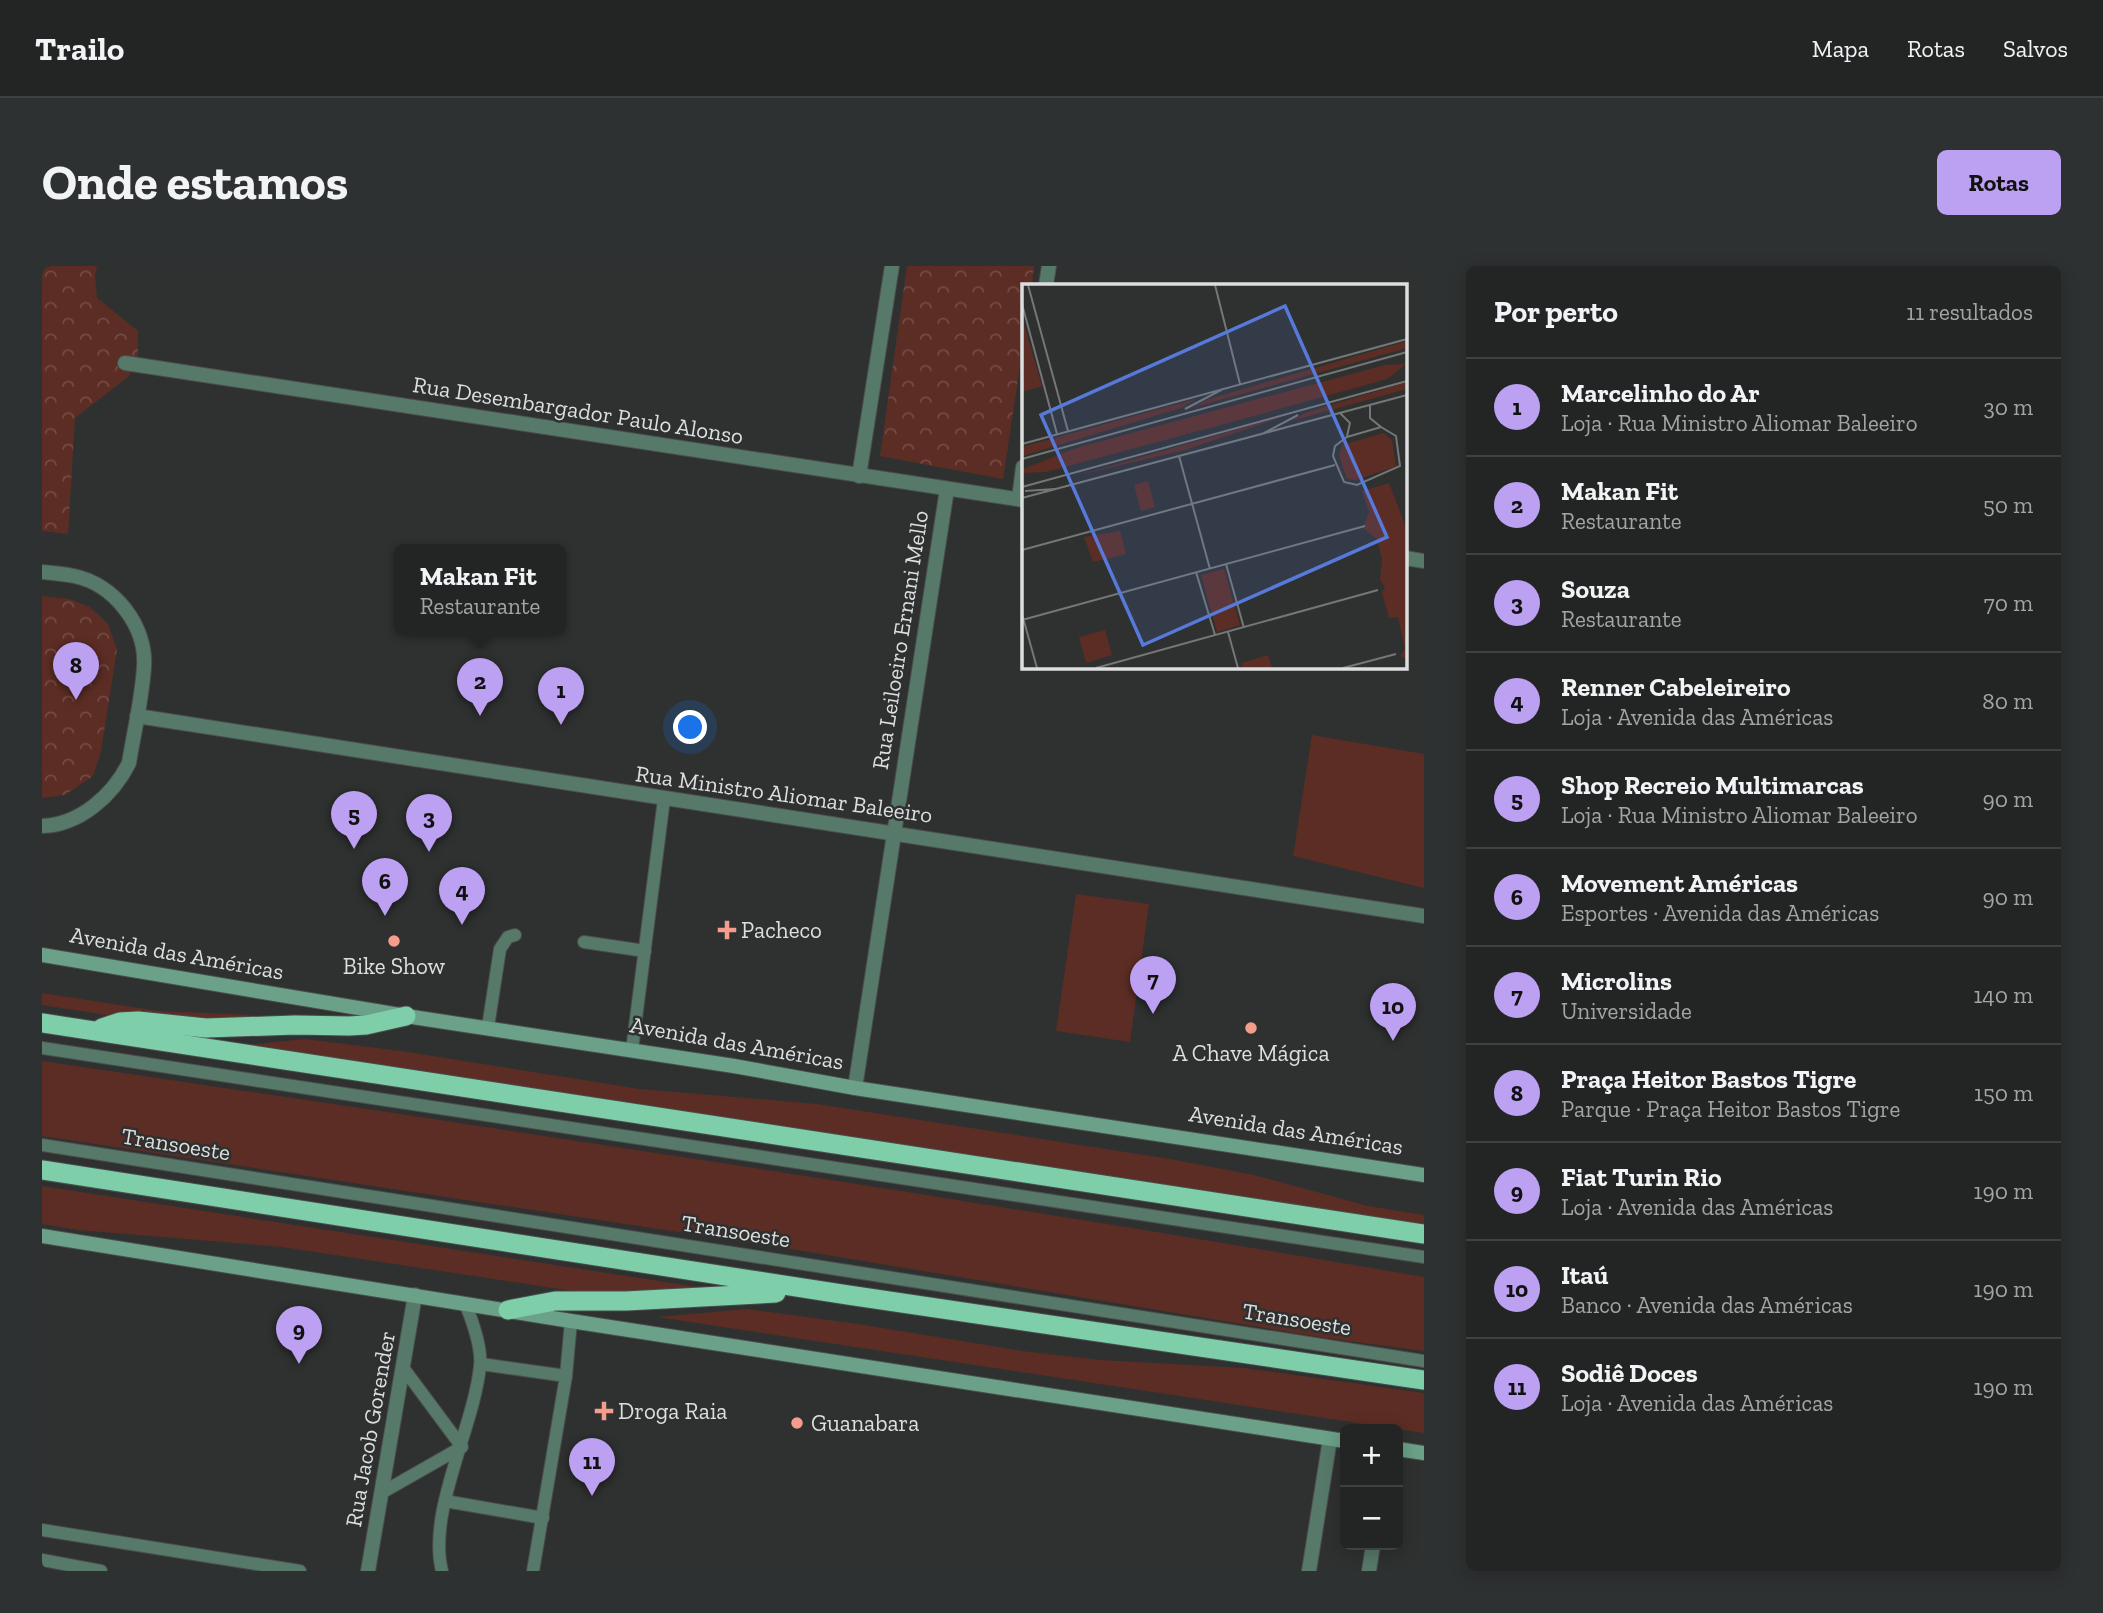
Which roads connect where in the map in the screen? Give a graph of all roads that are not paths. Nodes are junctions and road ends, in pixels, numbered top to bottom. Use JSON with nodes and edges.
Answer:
{"nodes":[{"id":1,"x":892,"y":266,"type":"edge"},
{"id":2,"x":1049,"y":266,"type":"edge"},
{"id":3,"x":1046,"y":284,"type":"edge"},
{"id":4,"x":125,"y":363,"type":"dead end"},
{"id":5,"x":859,"y":476,"type":"junction"},
{"id":6,"x":947,"y":489,"type":"junction"},
{"id":7,"x":1021,"y":500,"type":"edge"},
{"id":8,"x":1406,"y":558,"type":"edge"},
{"id":9,"x":1424,"y":561,"type":"edge"},
{"id":10,"x":42,"y":572,"type":"edge"},
{"id":11,"x":137,"y":716,"type":"junction"},
{"id":12,"x":664,"y":799,"type":"junction"},
{"id":13,"x":42,"y":826,"type":"edge"},
{"id":14,"x":893,"y":832,"type":"junction"},
{"id":15,"x":1424,"y":916,"type":"edge"},
{"id":16,"x":515,"y":935,"type":"dead end"},
{"id":17,"x":584,"y":942,"type":"dead end"},
{"id":18,"x":645,"y":951,"type":"junction"},
{"id":19,"x":42,"y":955,"type":"edge"},
{"id":20,"x":406,"y":1016,"type":"junction"},
{"id":21,"x":42,"y":1023,"type":"edge"},
{"id":22,"x":488,"y":1027,"type":"junction"},
{"id":23,"x":94,"y":1031,"type":"junction"},
{"id":24,"x":42,"y":1048,"type":"edge"},
{"id":25,"x":632,"y":1050,"type":"junction"},
{"id":26,"x":855,"y":1088,"type":"junction"},
{"id":27,"x":42,"y":1145,"type":"edge"},
{"id":28,"x":42,"y":1170,"type":"edge"},
{"id":29,"x":1424,"y":1175,"type":"edge"},
{"id":30,"x":1424,"y":1234,"type":"edge"},
{"id":31,"x":42,"y":1236,"type":"edge"},
{"id":32,"x":1424,"y":1257,"type":"edge"},
{"id":33,"x":415,"y":1295,"type":"junction"},
{"id":34,"x":848,"y":1295,"type":"junction"},
{"id":35,"x":466,"y":1303,"type":"junction"},
{"id":36,"x":508,"y":1310,"type":"junction"},
{"id":37,"x":571,"y":1321,"type":"junction"},
{"id":38,"x":1424,"y":1361,"type":"edge"},
{"id":39,"x":481,"y":1364,"type":"junction"},
{"id":40,"x":404,"y":1369,"type":"junction"},
{"id":41,"x":566,"y":1376,"type":"junction"},
{"id":42,"x":1424,"y":1380,"type":"edge"},
{"id":43,"x":1330,"y":1439,"type":"junction"},
{"id":44,"x":1340,"y":1440,"type":"edge"},
{"id":45,"x":462,"y":1447,"type":"junction"},
{"id":46,"x":1403,"y":1450,"type":"edge"},
{"id":47,"x":1424,"y":1453,"type":"edge"},
{"id":48,"x":383,"y":1492,"type":"junction"},
{"id":49,"x":445,"y":1501,"type":"junction"},
{"id":50,"x":543,"y":1518,"type":"junction"},
{"id":51,"x":42,"y":1530,"type":"edge"},
{"id":52,"x":1372,"y":1550,"type":"edge"},
{"id":53,"x":42,"y":1560,"type":"edge"},
{"id":54,"x":102,"y":1571,"type":"edge"},
{"id":55,"x":300,"y":1571,"type":"edge"},
{"id":56,"x":368,"y":1571,"type":"edge"},
{"id":57,"x":442,"y":1571,"type":"edge"},
{"id":58,"x":533,"y":1571,"type":"edge"},
{"id":59,"x":1309,"y":1571,"type":"edge"},
{"id":60,"x":1368,"y":1571,"type":"edge"}],
"edges":[{"from":1,"to":5,"type":"street"},
{"from":2,"to":3,"type":"street"},
{"from":4,"to":5,"type":"street","name":"Rua Desembargador Paulo Alonso"},
{"from":5,"to":6,"type":"street","name":"Rua Desembargador Paulo Alonso"},
{"from":6,"to":7,"type":"street","name":"Rua Desembargador Paulo Alonso"},
{"from":6,"to":14,"type":"street","name":"Rua Leiloeiro Ernani Mello"},
{"from":8,"to":9,"type":"street"},
{"from":10,"to":11,"type":"street"},
{"from":11,"to":12,"type":"street","name":"Rua Ministro Aliomar Baleeiro"},
{"from":11,"to":13,"type":"street"},
{"from":12,"to":14,"type":"street","name":"Rua Ministro Aliomar Baleeiro"},
{"from":12,"to":18,"type":"lane"},
{"from":14,"to":15,"type":"street","name":"Rua Ministro Aliomar Baleeiro"},
{"from":14,"to":26,"type":"street","name":"Rua Leiloeiro Ernani Mello"},
{"from":16,"to":22,"type":"lane"},
{"from":17,"to":18,"type":"lane"},
{"from":18,"to":25,"type":"lane"},
{"from":19,"to":20,"type":"main road","name":"Avenida das Américas"},
{"from":20,"to":22,"type":"main road","name":"Avenida das Américas"},
{"from":20,"to":23,"type":"highway"},
{"from":21,"to":23,"type":"highway"},
{"from":22,"to":25,"type":"main road","name":"Avenida das Américas"},
{"from":23,"to":30,"type":"highway"},
{"from":24,"to":32,"type":"lane"},
{"from":25,"to":26,"type":"main road","name":"Avenida das Américas"},
{"from":26,"to":29,"type":"main road","name":"Avenida das Américas"},
{"from":27,"to":38,"type":"lane","name":"Transoeste"},
{"from":28,"to":34,"type":"highway"},
{"from":31,"to":33,"type":"main road"},
{"from":33,"to":35,"type":"main road"},
{"from":33,"to":40,"type":"street","name":"Rua Jacob Gorender"},
{"from":34,"to":36,"type":"highway"},
{"from":34,"to":42,"type":"highway"},
{"from":35,"to":36,"type":"main road"},
{"from":35,"to":39,"type":"lane"},
{"from":36,"to":37,"type":"main road"},
{"from":37,"to":41,"type":"lane"},
{"from":37,"to":43,"type":"main road"},
{"from":39,"to":41,"type":"lane"},
{"from":39,"to":45,"type":"lane"},
{"from":40,"to":45,"type":"lane"},
{"from":40,"to":48,"type":"street","name":"Rua Jacob Gorender"},
{"from":41,"to":50,"type":"lane"},
{"from":43,"to":44,"type":"main road"},
{"from":43,"to":59,"type":"street"},
{"from":45,"to":48,"type":"lane"},
{"from":45,"to":49,"type":"lane"},
{"from":46,"to":47,"type":"main road"},
{"from":48,"to":56,"type":"street","name":"Rua Jacob Gorender"},
{"from":49,"to":50,"type":"lane"},
{"from":49,"to":57,"type":"lane"},
{"from":50,"to":58,"type":"lane"},
{"from":51,"to":55,"type":"lane"},
{"from":52,"to":60,"type":"street"},
{"from":53,"to":54,"type":"lane"}]}
